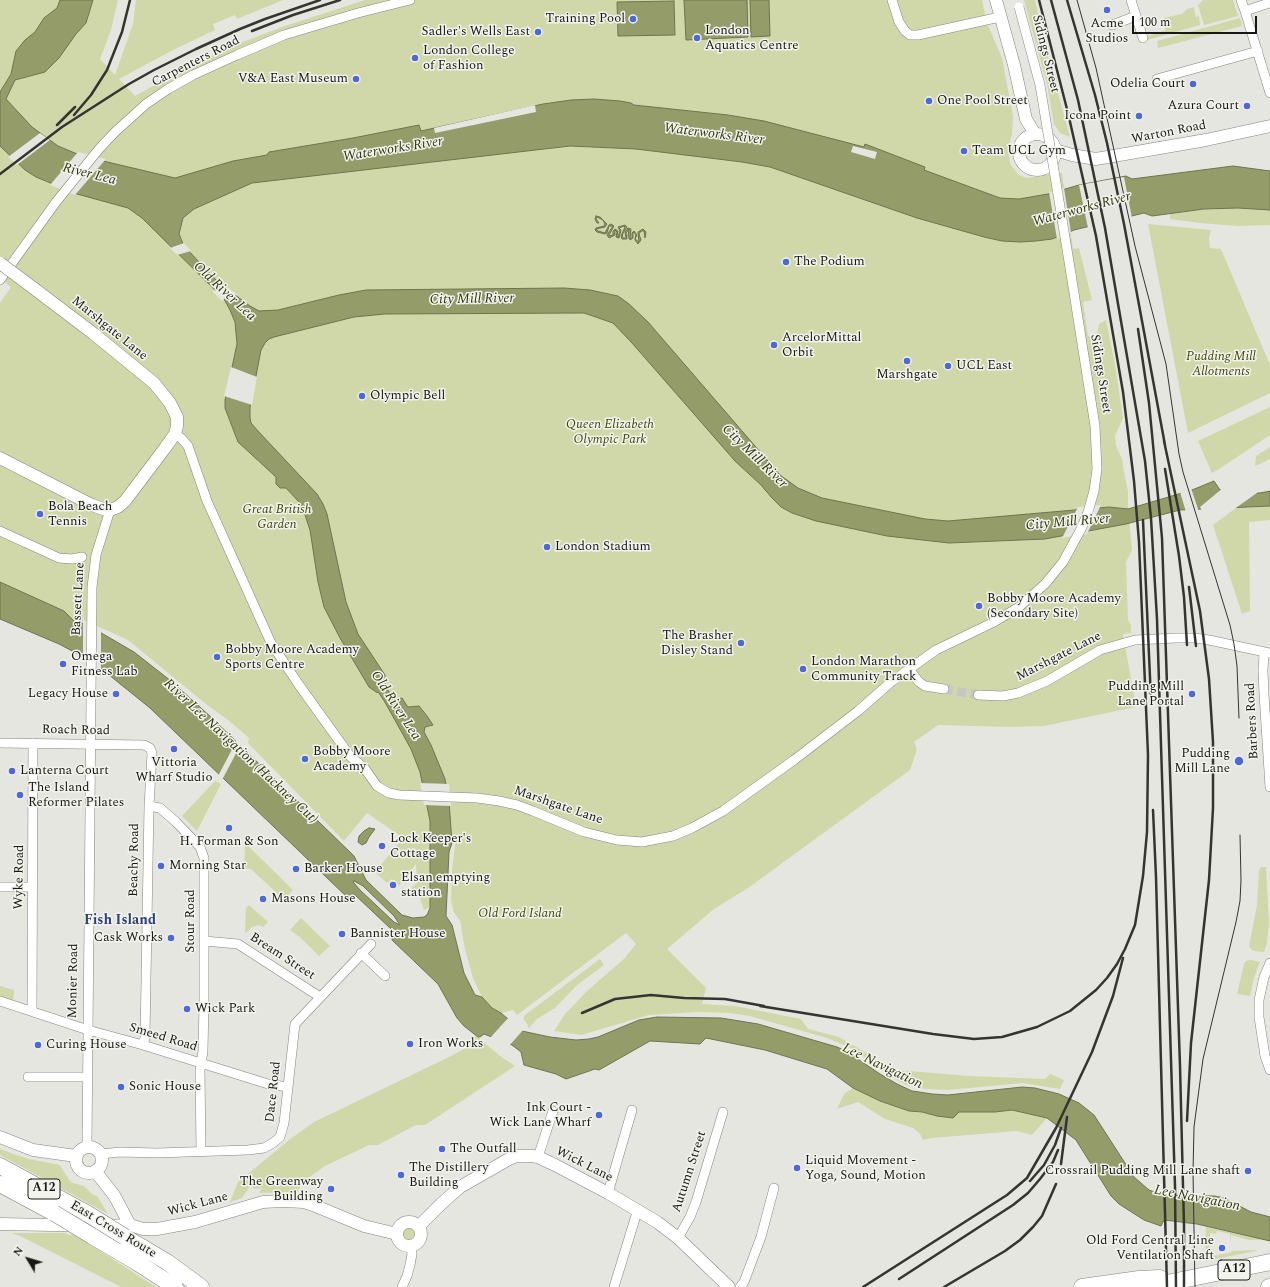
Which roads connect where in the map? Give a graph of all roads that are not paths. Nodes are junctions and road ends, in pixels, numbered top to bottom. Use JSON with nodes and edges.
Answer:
{"nodes":[{"id":1,"x":410,"y":0,"type":"edge"},
{"id":2,"x":892,"y":0,"type":"edge"},
{"id":3,"x":996,"y":0,"type":"edge"},
{"id":4,"x":1131,"y":0,"type":"edge"},
{"id":5,"x":1241,"y":0,"type":"edge"},
{"id":6,"x":1018,"y":3,"type":"edge"},
{"id":7,"x":1269,"y":3,"type":"dead end"},
{"id":8,"x":1245,"y":11,"type":"junction"},
{"id":9,"x":1136,"y":16,"type":"junction"},
{"id":10,"x":1000,"y":17,"type":"junction"},
{"id":11,"x":1112,"y":25,"type":"dead end"},
{"id":12,"x":1143,"y":38,"type":"dead end"},
{"id":13,"x":1258,"y":51,"type":"junction"},
{"id":14,"x":1157,"y":79,"type":"dead end"},
{"id":15,"x":1269,"y":89,"type":"edge"},
{"id":16,"x":1270,"y":126,"type":"edge"},
{"id":17,"x":1030,"y":136,"type":"junction"},
{"id":18,"x":1054,"y":155,"type":"junction"},
{"id":19,"x":0,"y":263,"type":"edge"},
{"id":20,"x":0,"y":280,"type":"edge"},
{"id":21,"x":175,"y":434,"type":"junction"},
{"id":22,"x":0,"y":458,"type":"edge"},
{"id":23,"x":110,"y":510,"type":"junction"},
{"id":24,"x":0,"y":531,"type":"edge"},
{"id":25,"x":82,"y":557,"type":"dead end"},
{"id":26,"x":1267,"y":653,"type":"edge"},
{"id":27,"x":909,"y":669,"type":"junction"},
{"id":28,"x":944,"y":690,"type":"tunnel mouth"},
{"id":29,"x":978,"y":695,"type":"tunnel mouth"},
{"id":30,"x":1268,"y":715,"type":"edge"},
{"id":31,"x":0,"y":743,"type":"edge"},
{"id":32,"x":34,"y":743,"type":"junction"},
{"id":33,"x":91,"y":744,"type":"junction"},
{"id":34,"x":150,"y":748,"type":"joint"},
{"id":35,"x":1270,"y":787,"type":"edge"},
{"id":36,"x":149,"y":806,"type":"junction"},
{"id":37,"x":0,"y":887,"type":"edge"},
{"id":38,"x":33,"y":887,"type":"junction"},
{"id":39,"x":204,"y":941,"type":"junction"},
{"id":40,"x":371,"y":944,"type":"dead end"},
{"id":41,"x":362,"y":953,"type":"junction"},
{"id":42,"x":1270,"y":963,"type":"edge"},
{"id":43,"x":385,"y":976,"type":"dead end"},
{"id":44,"x":320,"y":997,"type":"junction"},
{"id":45,"x":0,"y":1001,"type":"edge"},
{"id":46,"x":32,"y":1011,"type":"junction"},
{"id":47,"x":88,"y":1030,"type":"junction"},
{"id":48,"x":143,"y":1045,"type":"junction"},
{"id":49,"x":202,"y":1063,"type":"junction"},
{"id":50,"x":1270,"y":1070,"type":"edge"},
{"id":51,"x":28,"y":1077,"type":"dead end"},
{"id":52,"x":87,"y":1077,"type":"junction"},
{"id":53,"x":288,"y":1087,"type":"junction"},
{"id":54,"x":632,"y":1110,"type":"dead end"},
{"id":55,"x":553,"y":1111,"type":"dead end"},
{"id":56,"x":723,"y":1112,"type":"dead end"},
{"id":57,"x":0,"y":1138,"type":"edge"},
{"id":58,"x":86,"y":1146,"type":"junction"},
{"id":59,"x":201,"y":1152,"type":"junction"},
{"id":60,"x":101,"y":1154,"type":"junction"},
{"id":61,"x":76,"y":1156,"type":"junction"},
{"id":62,"x":538,"y":1157,"type":"junction"},
{"id":63,"x":0,"y":1166,"type":"edge"},
{"id":64,"x":95,"y":1171,"type":"junction"},
{"id":65,"x":0,"y":1184,"type":"edge"},
{"id":66,"x":774,"y":1188,"type":"dead end"},
{"id":67,"x":608,"y":1193,"type":"junction"},
{"id":68,"x":638,"y":1209,"type":"junction"},
{"id":69,"x":0,"y":1224,"type":"edge"},
{"id":70,"x":419,"y":1226,"type":"junction"},
{"id":71,"x":128,"y":1231,"type":"junction"},
{"id":72,"x":397,"y":1234,"type":"junction"},
{"id":73,"x":678,"y":1238,"type":"junction"},
{"id":74,"x":411,"y":1247,"type":"junction"},
{"id":75,"x":1270,"y":1262,"type":"edge"},
{"id":76,"x":1198,"y":1277,"type":"junction"},
{"id":77,"x":175,"y":1287,"type":"edge"},
{"id":78,"x":201,"y":1287,"type":"edge"},
{"id":79,"x":402,"y":1287,"type":"edge"},
{"id":80,"x":614,"y":1287,"type":"edge"},
{"id":81,"x":729,"y":1287,"type":"edge"},
{"id":82,"x":740,"y":1287,"type":"edge"},
{"id":83,"x":1082,"y":1287,"type":"edge"},
{"id":84,"x":1147,"y":1287,"type":"edge"}],
"edges":[{"from":1,"to":20,"type":"street","name":"Carpenters Road"},
{"from":2,"to":10,"type":"street"},
{"from":3,"to":10,"type":"street"},
{"from":4,"to":9,"type":"street"},
{"from":5,"to":8,"type":"street"},
{"from":6,"to":27,"type":"street","name":"Sidings Street","bridge":true},
{"from":7,"to":8,"type":"street"},
{"from":8,"to":13,"type":"street"},
{"from":9,"to":11,"type":"street"},
{"from":9,"to":12,"type":"street"},
{"from":10,"to":17,"type":"street"},
{"from":13,"to":14,"type":"street"},
{"from":13,"to":15,"type":"street"},
{"from":16,"to":18,"type":"street","name":"Warton Road"},
{"from":17,"to":18,"type":"street"},
{"from":17,"to":18,"type":"street"},
{"from":19,"to":21,"type":"street","name":"Marshgate Lane","bridge":true},
{"from":21,"to":23,"type":"street"},
{"from":21,"to":27,"type":"street","name":"Marshgate Lane"},
{"from":22,"to":23,"type":"street"},
{"from":23,"to":33,"type":"street","name":"Bassett Lane"},
{"from":24,"to":25,"type":"street"},
{"from":26,"to":29,"type":"street","name":"Marshgate Lane"},
{"from":26,"to":30,"type":"street","name":"Barbers Road"},
{"from":27,"to":28,"type":"street"},
{"from":30,"to":35,"type":"street","name":"Barbers Road"},
{"from":31,"to":32,"type":"street","name":"Roach Road"},
{"from":32,"to":33,"type":"street","name":"Roach Road"},
{"from":32,"to":38,"type":"street","name":"Wyke Road"},
{"from":33,"to":34,"type":"street","name":"Roach Road"},
{"from":33,"to":47,"type":"street","name":"Monier Road"},
{"from":34,"to":36,"type":"street","name":"Beachy Road"},
{"from":36,"to":39,"type":"street","name":"Stour Road"},
{"from":36,"to":48,"type":"street","name":"Beachy Road"},
{"from":37,"to":38,"type":"street"},
{"from":38,"to":46,"type":"street","name":"Wyke Road"},
{"from":39,"to":44,"type":"street","name":"Bream Street"},
{"from":39,"to":49,"type":"street","name":"Stour Road"},
{"from":40,"to":41,"type":"street","name":"Dace Road"},
{"from":41,"to":43,"type":"street"},
{"from":41,"to":44,"type":"street","name":"Dace Road"},
{"from":42,"to":50,"type":"street"},
{"from":44,"to":53,"type":"street","name":"Dace Road"},
{"from":45,"to":46,"type":"street","name":"Smeed Road"},
{"from":46,"to":47,"type":"street","name":"Smeed Road"},
{"from":47,"to":48,"type":"street","name":"Smeed Road"},
{"from":47,"to":52,"type":"street","name":"Monier Road"},
{"from":48,"to":49,"type":"street","name":"Smeed Road"},
{"from":49,"to":53,"type":"street","name":"Smeed Road"},
{"from":49,"to":59,"type":"street","name":"Stour Road"},
{"from":51,"to":52,"type":"street"},
{"from":52,"to":58,"type":"street","name":"Monier Road"},
{"from":53,"to":59,"type":"street","name":"Dace Road"},
{"from":54,"to":67,"type":"street"},
{"from":55,"to":62,"type":"street"},
{"from":56,"to":73,"type":"street","name":"Autumn Street"},
{"from":57,"to":61,"type":"street"},
{"from":58,"to":60,"type":"street"},
{"from":58,"to":61,"type":"street"},
{"from":59,"to":60,"type":"street","name":"Dace Road"},
{"from":60,"to":64,"type":"street"},
{"from":61,"to":64,"type":"street"},
{"from":62,"to":67,"type":"street","name":"Wick Lane"},
{"from":62,"to":70,"type":"street","name":"Wick Lane"},
{"from":63,"to":71,"type":"highway","name":"East Cross Route","number":"A12","bridge":true},
{"from":64,"to":71,"type":"street"},
{"from":65,"to":77,"type":"highway","name":"East Cross Route","number":"A12","bridge":true},
{"from":66,"to":82,"type":"street"},
{"from":67,"to":68,"type":"street","name":"Wick Lane"},
{"from":68,"to":73,"type":"street","name":"Wick Lane"},
{"from":68,"to":80,"type":"street"},
{"from":69,"to":71,"type":"street","name":"Wick Lane"},
{"from":70,"to":72,"type":"street"},
{"from":70,"to":74,"type":"street"},
{"from":71,"to":72,"type":"street","name":"Wick Lane"},
{"from":71,"to":78,"type":"highway","name":"East Cross Route","number":"A12"},
{"from":72,"to":74,"type":"street"},
{"from":73,"to":81,"type":"street","name":"Wick Lane"},
{"from":74,"to":79,"type":"street"},
{"from":75,"to":76,"type":"highway","number":"A12"},
{"from":76,"to":83,"type":"highway","number":"A12"},
{"from":76,"to":84,"type":"highway","number":"A12"}]}
